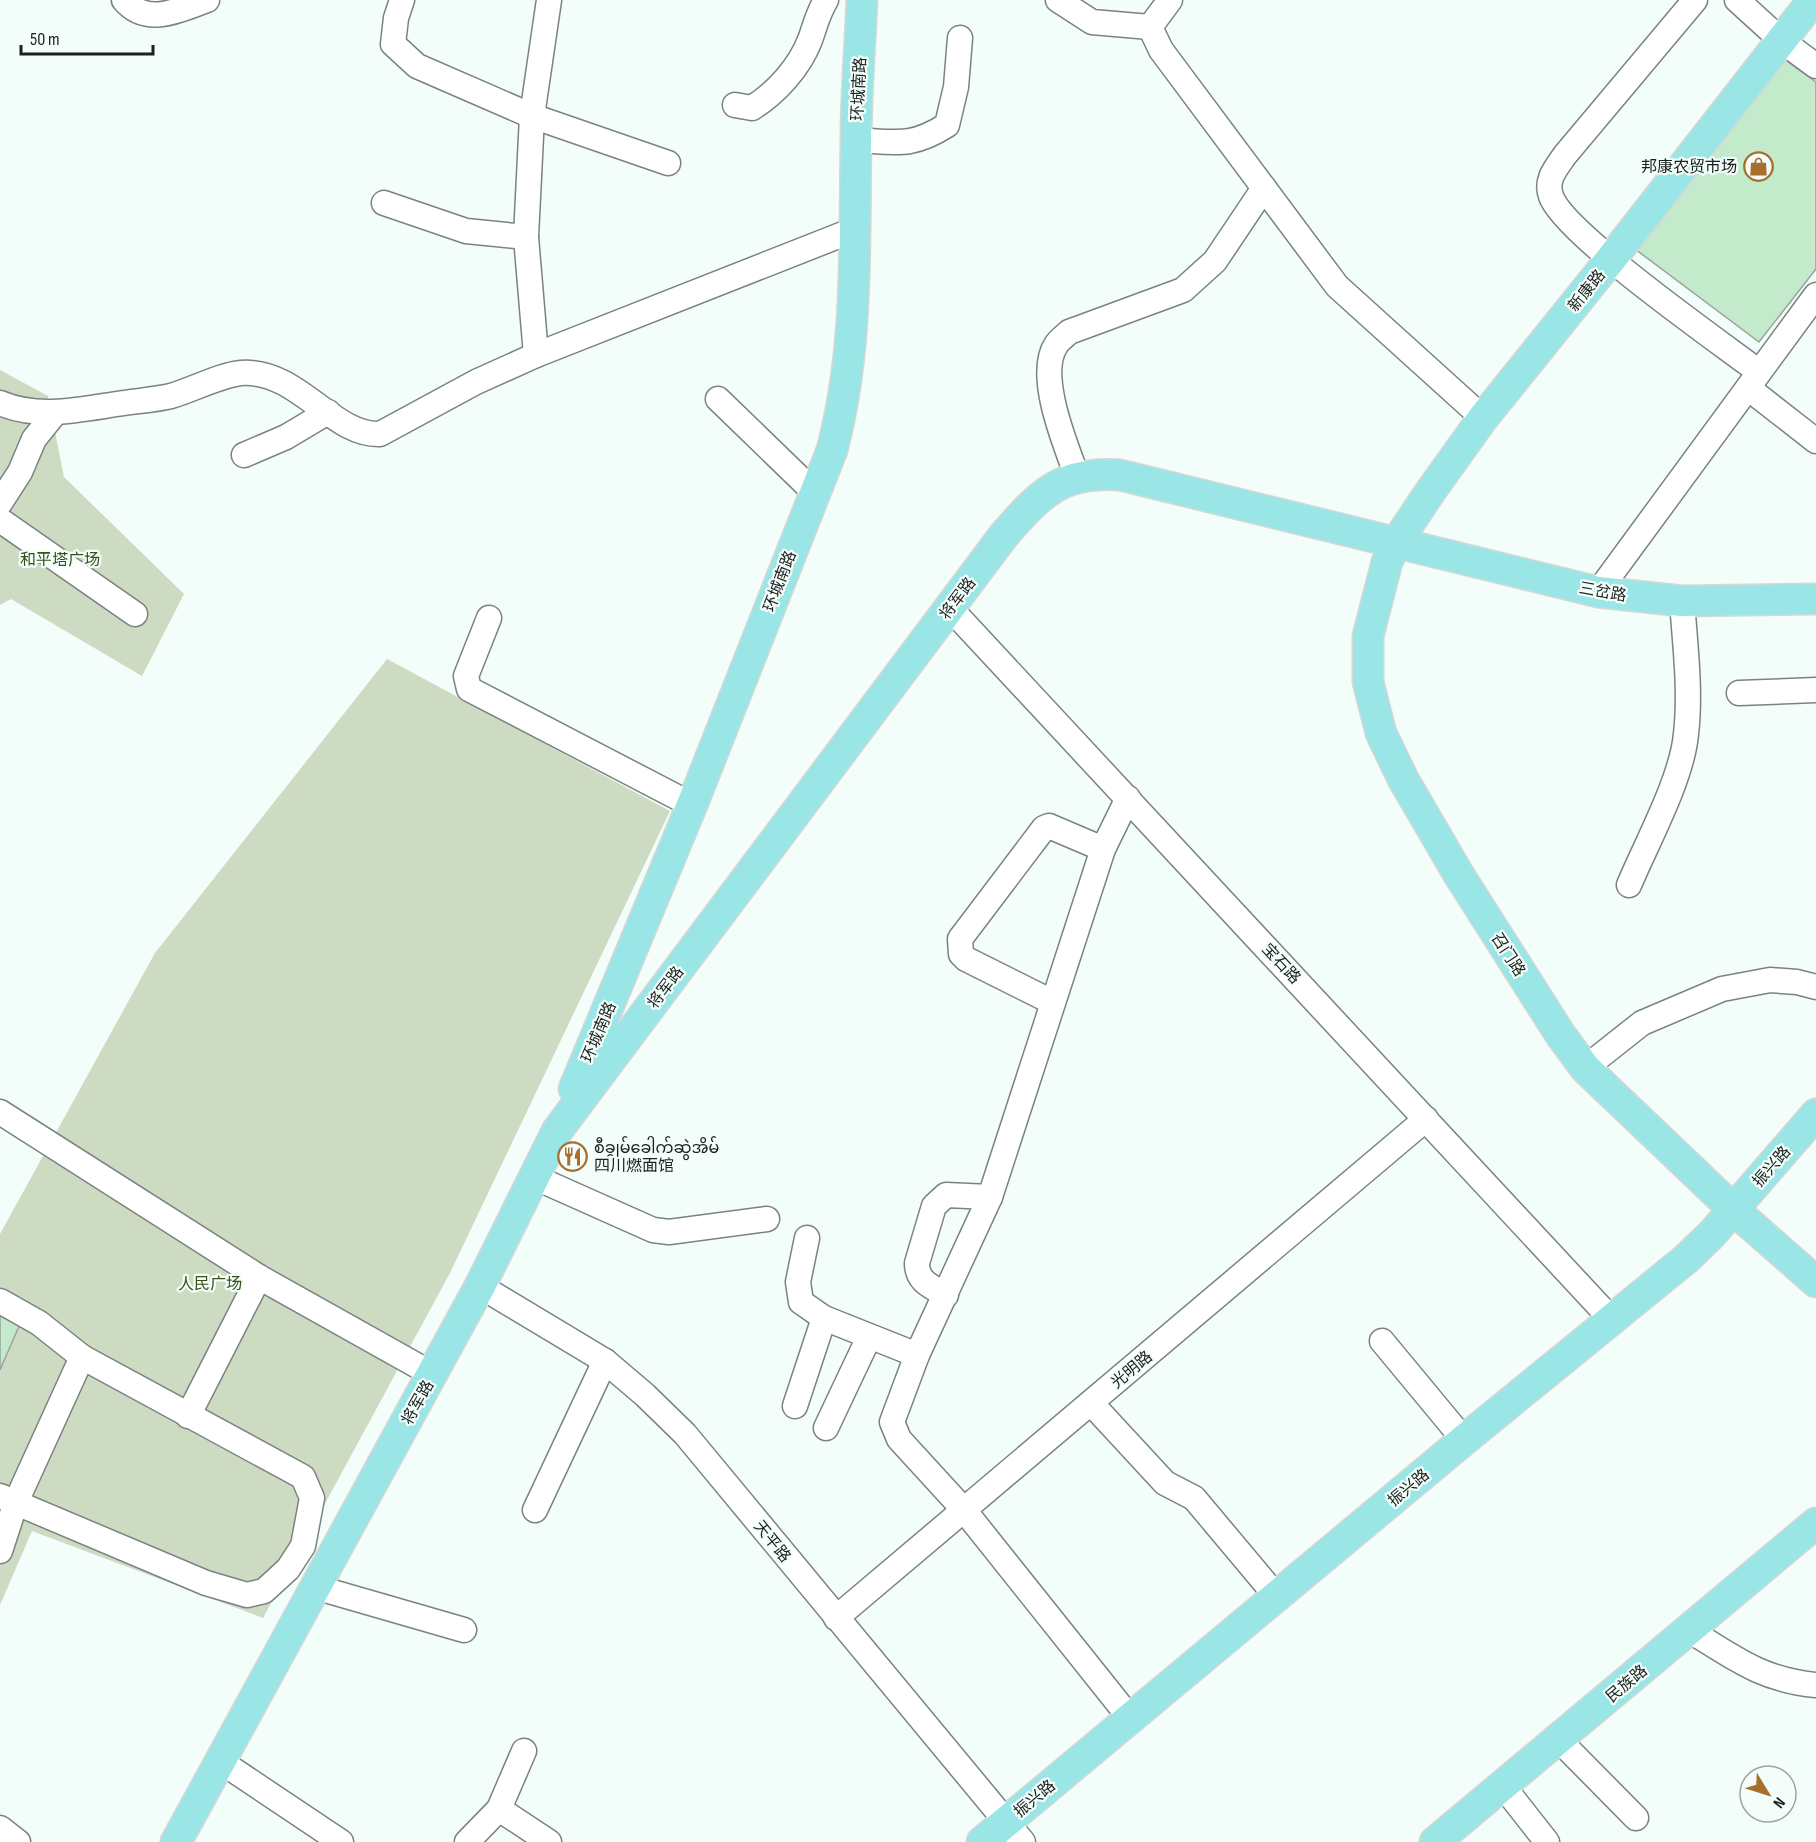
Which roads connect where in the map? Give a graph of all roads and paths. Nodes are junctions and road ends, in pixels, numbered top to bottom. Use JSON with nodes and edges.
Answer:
{"nodes":[{"id":1,"x":124,"y":0,"type":"edge"},
{"id":2,"x":207,"y":0,"type":"edge"},
{"id":3,"x":402,"y":0,"type":"edge"},
{"id":4,"x":549,"y":0,"type":"edge"},
{"id":5,"x":826,"y":0,"type":"edge"},
{"id":6,"x":862,"y":0,"type":"edge"},
{"id":7,"x":1058,"y":0,"type":"edge"},
{"id":8,"x":1170,"y":0,"type":"edge"},
{"id":9,"x":1695,"y":0,"type":"edge"},
{"id":10,"x":1737,"y":0,"type":"edge"},
{"id":11,"x":1813,"y":0,"type":"edge"},
{"id":12,"x":1150,"y":27,"type":"junction"},
{"id":13,"x":960,"y":38,"type":"dead end"},
{"id":14,"x":1782,"y":41,"type":"junction"},
{"id":15,"x":1816,"y":66,"type":"edge"},
{"id":16,"x":735,"y":105,"type":"dead end"},
{"id":17,"x":532,"y":116,"type":"junction"},
{"id":18,"x":856,"y":140,"type":"junction"},
{"id":19,"x":668,"y":163,"type":"dead end"},
{"id":20,"x":1264,"y":188,"type":"junction"},
{"id":21,"x":384,"y":203,"type":"dead end"},
{"id":22,"x":856,"y":229,"type":"junction"},
{"id":23,"x":526,"y":237,"type":"junction"},
{"id":24,"x":1611,"y":259,"type":"junction"},
{"id":25,"x":1816,"y":295,"type":"edge"},
{"id":26,"x":536,"y":355,"type":"junction"},
{"id":27,"x":1754,"y":380,"type":"junction"},
{"id":28,"x":718,"y":399,"type":"dead end"},
{"id":29,"x":0,"y":403,"type":"edge"},
{"id":30,"x":328,"y":412,"type":"junction"},
{"id":31,"x":55,"y":413,"type":"junction"},
{"id":32,"x":1483,"y":418,"type":"junction"},
{"id":33,"x":1816,"y":441,"type":"edge"},
{"id":34,"x":244,"y":455,"type":"dead end"},
{"id":35,"x":1077,"y":476,"type":"junction"},
{"id":36,"x":814,"y":492,"type":"junction"},
{"id":37,"x":0,"y":503,"type":"edge"},
{"id":38,"x":0,"y":520,"type":"edge"},
{"id":39,"x":1396,"y":543,"type":"junction"},
{"id":40,"x":1598,"y":592,"type":"junction"},
{"id":41,"x":1816,"y":599,"type":"edge"},
{"id":42,"x":1682,"y":601,"type":"junction"},
{"id":43,"x":950,"y":608,"type":"junction"},
{"id":44,"x":135,"y":614,"type":"dead end"},
{"id":45,"x":489,"y":618,"type":"dead end"},
{"id":46,"x":1816,"y":690,"type":"edge"},
{"id":47,"x":1739,"y":693,"type":"dead end"},
{"id":48,"x":1128,"y":798,"type":"junction"},
{"id":49,"x":692,"y":805,"type":"junction"},
{"id":50,"x":1103,"y":849,"type":"junction"},
{"id":51,"x":1629,"y":885,"type":"dead end"},
{"id":52,"x":628,"y":961,"type":"junction"},
{"id":53,"x":672,"y":978,"type":"junction"},
{"id":54,"x":1816,"y":987,"type":"edge"},
{"id":55,"x":1052,"y":1002,"type":"junction"},
{"id":56,"x":1585,"y":1068,"type":"junction"},
{"id":57,"x":0,"y":1112,"type":"edge"},
{"id":58,"x":1816,"y":1114,"type":"edge"},
{"id":59,"x":1426,"y":1119,"type":"junction"},
{"id":60,"x":557,"y":1131,"type":"junction"},
{"id":61,"x":534,"y":1177,"type":"junction"},
{"id":62,"x":990,"y":1197,"type":"junction"},
{"id":63,"x":1734,"y":1210,"type":"junction"},
{"id":64,"x":767,"y":1219,"type":"dead end"},
{"id":65,"x":807,"y":1238,"type":"dead end"},
{"id":66,"x":259,"y":1277,"type":"junction"},
{"id":67,"x":1816,"y":1281,"type":"edge"},
{"id":68,"x":480,"y":1286,"type":"junction"},
{"id":69,"x":946,"y":1295,"type":"junction"},
{"id":70,"x":0,"y":1301,"type":"edge"},
{"id":71,"x":824,"y":1318,"type":"junction"},
{"id":72,"x":1612,"y":1320,"type":"junction"},
{"id":73,"x":869,"y":1337,"type":"junction"},
{"id":74,"x":1383,"y":1341,"type":"dead end"},
{"id":75,"x":917,"y":1355,"type":"junction"},
{"id":76,"x":82,"y":1357,"type":"junction"},
{"id":77,"x":604,"y":1361,"type":"junction"},
{"id":78,"x":432,"y":1374,"type":"junction"},
{"id":79,"x":1091,"y":1403,"type":"junction"},
{"id":80,"x":795,"y":1406,"type":"dead end"},
{"id":81,"x":188,"y":1416,"type":"junction"},
{"id":82,"x":826,"y":1428,"type":"dead end"},
{"id":83,"x":1464,"y":1440,"type":"junction"},
{"id":84,"x":8,"y":1499,"type":"edge"},
{"id":85,"x":535,"y":1510,"type":"dead end"},
{"id":86,"x":964,"y":1510,"type":"junction"},
{"id":87,"x":1816,"y":1523,"type":"edge"},
{"id":88,"x":303,"y":1546,"type":"junction"},
{"id":89,"x":0,"y":1551,"type":"edge"},
{"id":90,"x":330,"y":1560,"type":"junction"},
{"id":91,"x":315,"y":1587,"type":"junction"},
{"id":92,"x":1277,"y":1597,"type":"junction"},
{"id":93,"x":836,"y":1618,"type":"junction"},
{"id":94,"x":464,"y":1630,"type":"dead end"},
{"id":95,"x":1689,"y":1630,"type":"junction"},
{"id":96,"x":1816,"y":1684,"type":"edge"},
{"id":97,"x":1130,"y":1718,"type":"junction"},
{"id":98,"x":1558,"y":1739,"type":"junction"},
{"id":99,"x":524,"y":1751,"type":"dead end"},
{"id":100,"x":220,"y":1761,"type":"junction"},
{"id":101,"x":1503,"y":1786,"type":"junction"},
{"id":102,"x":499,"y":1809,"type":"junction"},
{"id":103,"x":1636,"y":1818,"type":"dead end"},
{"id":104,"x":0,"y":1828,"type":"edge"},
{"id":105,"x":1014,"y":1832,"type":"edge"},
{"id":106,"x":533,"y":1838,"type":"edge"},
{"id":107,"x":18,"y":1842,"type":"edge"},
{"id":108,"x":176,"y":1842,"type":"edge"},
{"id":109,"x":341,"y":1842,"type":"edge"},
{"id":110,"x":466,"y":1842,"type":"edge"},
{"id":111,"x":982,"y":1842,"type":"edge"},
{"id":112,"x":1435,"y":1842,"type":"edge"},
{"id":113,"x":1547,"y":1842,"type":"edge"}],
"edges":[{"from":1,"to":2,"type":"street"},
{"from":3,"to":17,"type":"street"},
{"from":4,"to":17,"type":"street"},
{"from":5,"to":16,"type":"street"},
{"from":6,"to":18,"type":"main road","name":"环城南路"},
{"from":7,"to":12,"type":"street"},
{"from":8,"to":12,"type":"street"},
{"from":9,"to":24,"type":"street"},
{"from":10,"to":14,"type":"street"},
{"from":11,"to":14,"type":"main road","name":"新康路"},
{"from":12,"to":20,"type":"street"},
{"from":13,"to":18,"type":"street"},
{"from":14,"to":15,"type":"street"},
{"from":14,"to":24,"type":"main road","name":"新康路"},
{"from":17,"to":19,"type":"street"},
{"from":17,"to":23,"type":"street"},
{"from":18,"to":22,"type":"main road","name":"环城南路"},
{"from":20,"to":32,"type":"street"},
{"from":20,"to":35,"type":"street"},
{"from":21,"to":23,"type":"street"},
{"from":22,"to":26,"type":"street"},
{"from":22,"to":36,"type":"main road","name":"环城南路"},
{"from":23,"to":26,"type":"street"},
{"from":24,"to":27,"type":"street"},
{"from":24,"to":32,"type":"main road","name":"新康路"},
{"from":25,"to":27,"type":"street"},
{"from":26,"to":30,"type":"street"},
{"from":27,"to":33,"type":"street"},
{"from":27,"to":40,"type":"street"},
{"from":28,"to":36,"type":"street"},
{"from":29,"to":31,"type":"street"},
{"from":30,"to":31,"type":"street"},
{"from":30,"to":34,"type":"street"},
{"from":31,"to":37,"type":"street"},
{"from":32,"to":39,"type":"main road","name":"新康路"},
{"from":35,"to":39,"type":"main road","name":"将军路"},
{"from":35,"to":43,"type":"main road","name":"将军路"},
{"from":36,"to":49,"type":"main road","name":"环城南路"},
{"from":38,"to":44,"type":"street"},
{"from":39,"to":40,"type":"main road","name":"三岔路"},
{"from":39,"to":56,"type":"main road","name":"召门路"},
{"from":40,"to":42,"type":"main road","name":"三岔路"},
{"from":41,"to":42,"type":"main road","name":"三岔路"},
{"from":42,"to":51,"type":"street"},
{"from":43,"to":48,"type":"street","name":"宝石路"},
{"from":43,"to":53,"type":"main road","name":"将军路"},
{"from":45,"to":49,"type":"street"},
{"from":46,"to":47,"type":"street"},
{"from":48,"to":50,"type":"street"},
{"from":48,"to":59,"type":"street","name":"宝石路"},
{"from":49,"to":52,"type":"main road","name":"环城南路"},
{"from":50,"to":55,"type":"street"},
{"from":50,"to":55,"type":"street"},
{"from":52,"to":53,"type":"main road"},
{"from":52,"to":60,"type":"main road","name":"环城南路"},
{"from":53,"to":60,"type":"main road","name":"将军路"},
{"from":54,"to":56,"type":"street"},
{"from":55,"to":62,"type":"street"},
{"from":56,"to":63,"type":"main road","name":"召门路"},
{"from":57,"to":66,"type":"street"},
{"from":58,"to":63,"type":"main road","name":"振兴路"},
{"from":59,"to":72,"type":"street","name":"宝石路"},
{"from":59,"to":79,"type":"street","name":"光明路"},
{"from":60,"to":61,"type":"main road","name":"将军路"},
{"from":61,"to":64,"type":"street"},
{"from":61,"to":68,"type":"main road","name":"将军路"},
{"from":62,"to":69,"type":"street"},
{"from":62,"to":69,"type":"street"},
{"from":63,"to":67,"type":"main road","name":"召门路"},
{"from":63,"to":72,"type":"main road","name":"振兴路"},
{"from":65,"to":71,"type":"street"},
{"from":66,"to":78,"type":"street"},
{"from":66,"to":81,"type":"street"},
{"from":68,"to":77,"type":"street","name":"天平路"},
{"from":68,"to":78,"type":"main road","name":"将军路"},
{"from":69,"to":75,"type":"street"},
{"from":70,"to":76,"type":"street"},
{"from":71,"to":73,"type":"street"},
{"from":71,"to":80,"type":"street"},
{"from":72,"to":83,"type":"main road","name":"振兴路"},
{"from":73,"to":75,"type":"street"},
{"from":73,"to":82,"type":"street"},
{"from":74,"to":83,"type":"street"},
{"from":75,"to":86,"type":"street"},
{"from":76,"to":81,"type":"street"},
{"from":76,"to":84,"type":"street"},
{"from":77,"to":85,"type":"street"},
{"from":77,"to":93,"type":"street","name":"天平路"},
{"from":78,"to":90,"type":"main road","name":"将军路"},
{"from":79,"to":86,"type":"street","name":"光明路"},
{"from":79,"to":92,"type":"street"},
{"from":81,"to":88,"type":"street"},
{"from":83,"to":92,"type":"main road","name":"振兴路"},
{"from":84,"to":88,"type":"street"},
{"from":84,"to":89,"type":"street"},
{"from":86,"to":93,"type":"street","name":"光明路"},
{"from":86,"to":97,"type":"street"},
{"from":87,"to":95,"type":"main road","name":"民族路"},
{"from":88,"to":90,"type":"street"},
{"from":90,"to":91,"type":"main road","name":"将军路"},
{"from":91,"to":94,"type":"street"},
{"from":91,"to":100,"type":"main road","name":"将军路"},
{"from":92,"to":97,"type":"main road","name":"振兴路"},
{"from":93,"to":105,"type":"street","name":"天平路"},
{"from":95,"to":96,"type":"street"},
{"from":95,"to":98,"type":"main road","name":"民族路"},
{"from":97,"to":105,"type":"main road","name":"振兴路"},
{"from":98,"to":101,"type":"main road","name":"民族路"},
{"from":98,"to":103,"type":"street"},
{"from":99,"to":102,"type":"street"},
{"from":100,"to":108,"type":"main road","name":"将军路"},
{"from":100,"to":109,"type":"street"},
{"from":101,"to":112,"type":"main road","name":"民族路"},
{"from":101,"to":113,"type":"street"},
{"from":102,"to":106,"type":"street"},
{"from":102,"to":110,"type":"street"},
{"from":104,"to":107,"type":"street"},
{"from":105,"to":111,"type":"main road","name":"振兴路"}]}
